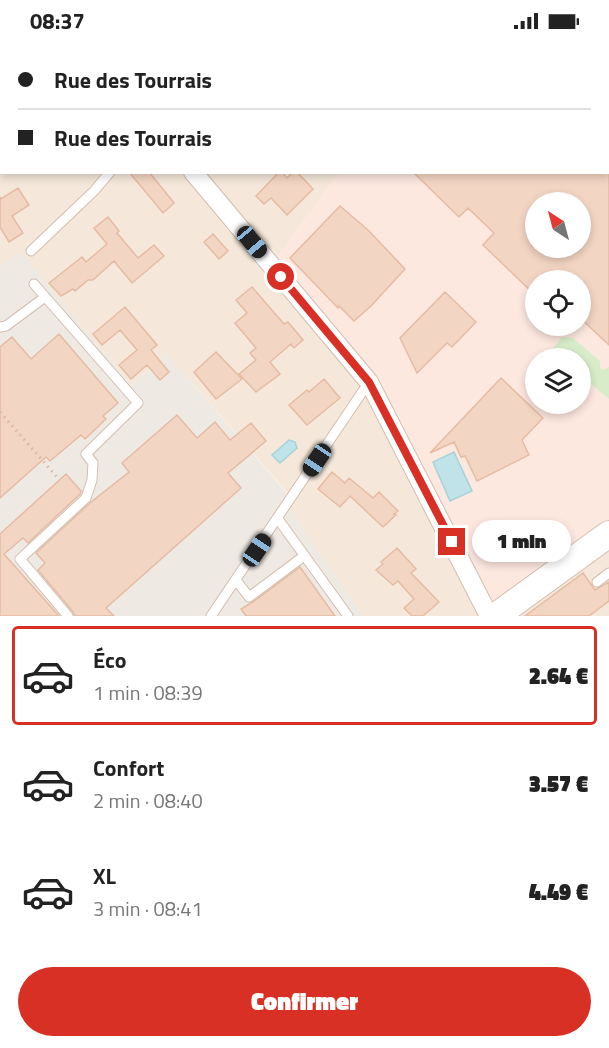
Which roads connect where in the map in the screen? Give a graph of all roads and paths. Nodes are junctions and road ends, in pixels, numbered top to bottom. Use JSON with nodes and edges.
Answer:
{"nodes":[{"id":1,"x":108,"y":174,"type":"edge"},
{"id":2,"x":195,"y":174,"type":"edge"},
{"id":3,"x":31,"y":250,"type":"dead end"},
{"id":4,"x":34,"y":284,"type":"dead end"},
{"id":5,"x":45,"y":297,"type":"junction"},
{"id":6,"x":0,"y":327,"type":"edge"},
{"id":7,"x":369,"y":382,"type":"junction"},
{"id":8,"x":0,"y":412,"type":"edge"},
{"id":9,"x":57,"y":477,"type":"dead end"},
{"id":10,"x":278,"y":519,"type":"junction"},
{"id":11,"x":608,"y":536,"type":"edge"},
{"id":12,"x":304,"y":556,"type":"junction"},
{"id":13,"x":609,"y":573,"type":"edge"},
{"id":14,"x":236,"y":580,"type":"junction"},
{"id":15,"x":597,"y":582,"type":"dead end"},
{"id":16,"x":68,"y":616,"type":"edge"},
{"id":17,"x":211,"y":616,"type":"edge"},
{"id":18,"x":348,"y":616,"type":"edge"},
{"id":19,"x":489,"y":616,"type":"edge"},
{"id":20,"x":496,"y":616,"type":"edge"}],
"edges":[{"from":1,"to":3,"type":"lane"},
{"from":2,"to":7,"type":"street"},
{"from":4,"to":5,"type":"lane"},
{"from":5,"to":6,"type":"lane"},
{"from":5,"to":16,"type":"lane"},
{"from":7,"to":10,"type":"lane"},
{"from":7,"to":19,"type":"street"},
{"from":8,"to":9,"type":"path"},
{"from":10,"to":12,"type":"lane"},
{"from":10,"to":14,"type":"lane"},
{"from":11,"to":20,"type":"main road"},
{"from":12,"to":14,"type":"lane"},
{"from":12,"to":18,"type":"lane"},
{"from":13,"to":15,"type":"lane"},
{"from":14,"to":17,"type":"lane"}]}
